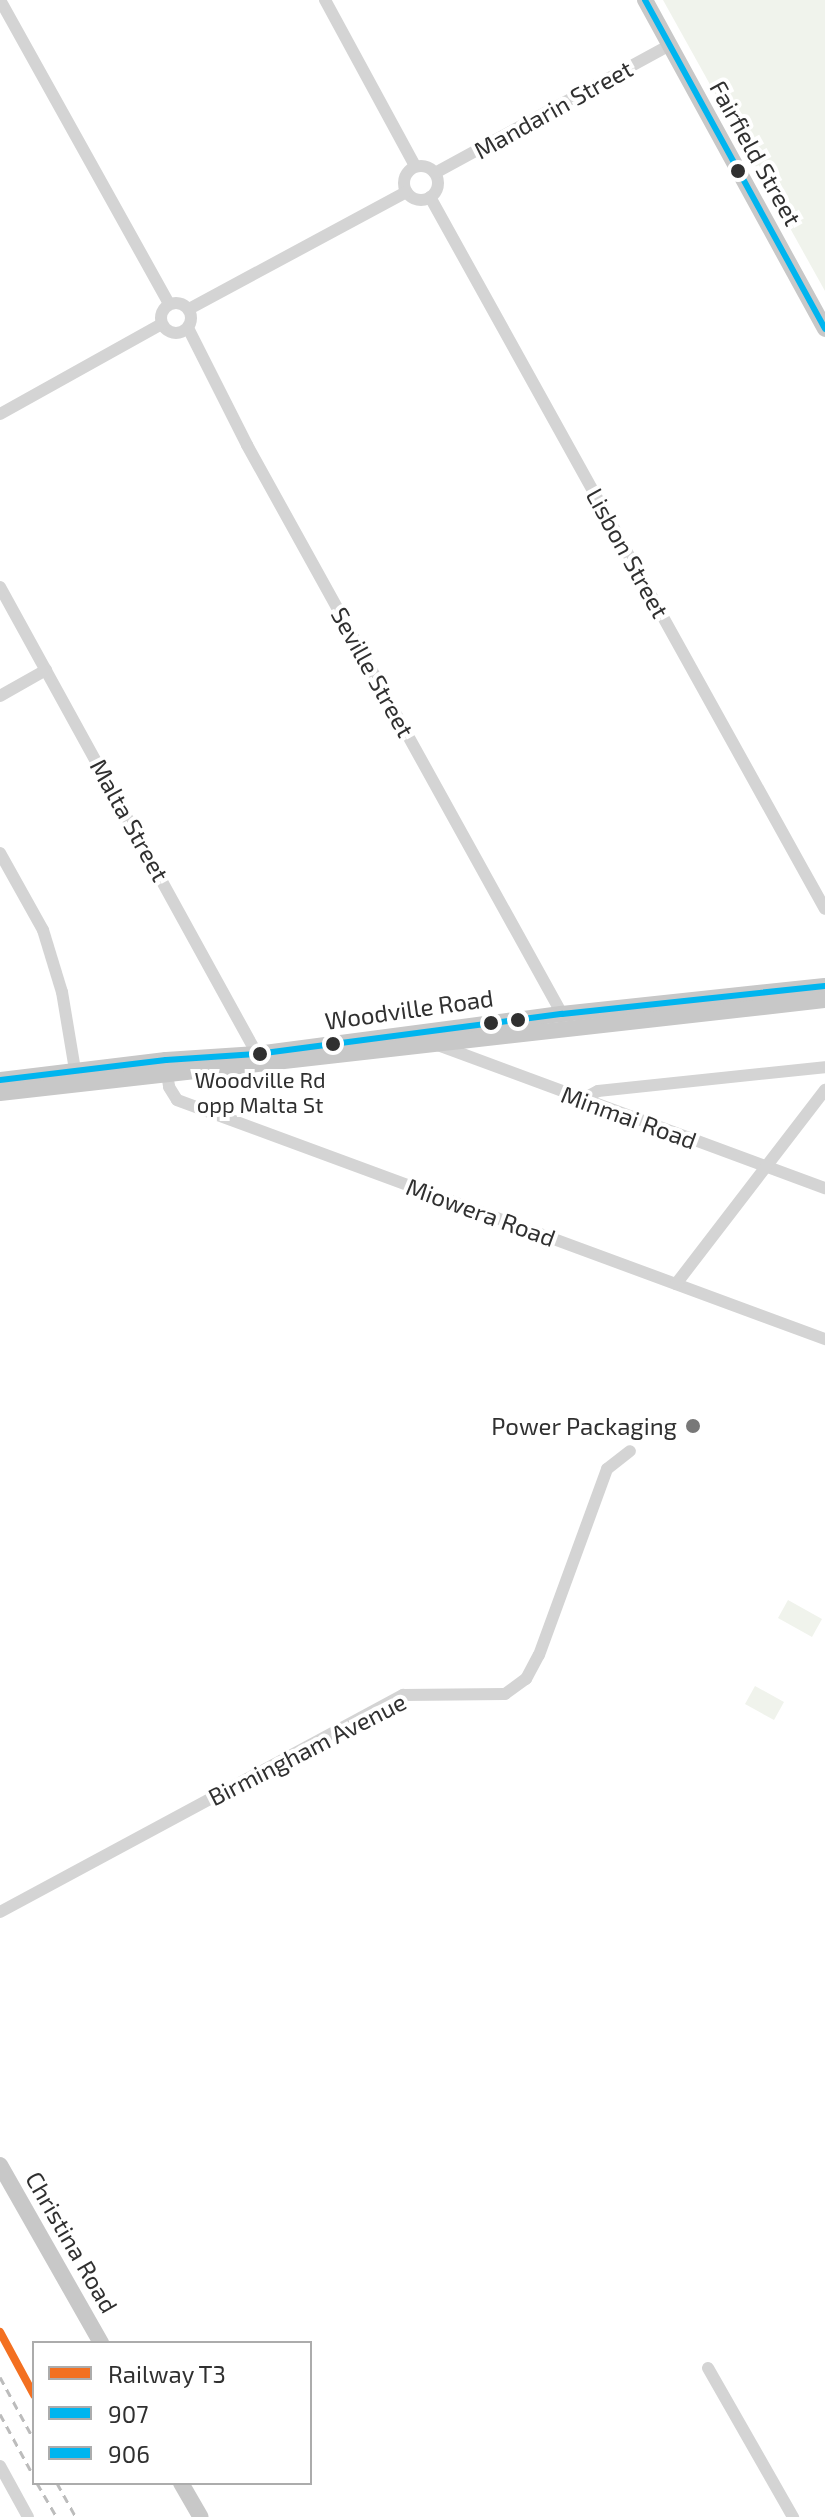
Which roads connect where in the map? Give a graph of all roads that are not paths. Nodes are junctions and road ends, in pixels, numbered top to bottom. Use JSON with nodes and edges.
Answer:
{"nodes":[{"id":1,"x":0,"y":0,"type":"edge"},
{"id":2,"x":325,"y":0,"type":"edge"},
{"id":3,"x":645,"y":0,"type":"edge"},
{"id":4,"x":670,"y":45,"type":"junction"},
{"id":5,"x":415,"y":166,"type":"junction"},
{"id":6,"x":435,"y":173,"type":"junction"},
{"id":7,"x":406,"y":192,"type":"junction"},
{"id":8,"x":430,"y":197,"type":"junction"},
{"id":9,"x":169,"y":304,"type":"junction"},
{"id":10,"x":189,"y":309,"type":"junction"},
{"id":11,"x":162,"y":324,"type":"junction"},
{"id":12,"x":188,"y":328,"type":"junction"},
{"id":13,"x":825,"y":329,"type":"edge"},
{"id":14,"x":0,"y":414,"type":"edge"},
{"id":15,"x":0,"y":587,"type":"edge"},
{"id":16,"x":46,"y":670,"type":"junction"},
{"id":17,"x":0,"y":696,"type":"edge"},
{"id":18,"x":0,"y":853,"type":"edge"},
{"id":19,"x":825,"y":909,"type":"edge"},
{"id":20,"x":825,"y":986,"type":"edge"},
{"id":21,"x":825,"y":1000,"type":"edge"},
{"id":22,"x":562,"y":1014,"type":"junction"},
{"id":23,"x":434,"y":1044,"type":"junction"},
{"id":24,"x":257,"y":1054,"type":"junction"},
{"id":25,"x":825,"y":1067,"type":"edge"},
{"id":26,"x":166,"y":1069,"type":"junction"},
{"id":27,"x":75,"y":1070,"type":"junction"},
{"id":28,"x":0,"y":1080,"type":"edge"},
{"id":29,"x":825,"y":1090,"type":"edge"},
{"id":30,"x":0,"y":1093,"type":"edge"},
{"id":31,"x":581,"y":1100,"type":"junction"},
{"id":32,"x":768,"y":1167,"type":"junction"},
{"id":33,"x":825,"y":1188,"type":"edge"},
{"id":34,"x":676,"y":1284,"type":"junction"},
{"id":35,"x":825,"y":1339,"type":"edge"},
{"id":36,"x":630,"y":1451,"type":"dead end"},
{"id":37,"x":0,"y":1912,"type":"edge"},
{"id":38,"x":0,"y":2165,"type":"edge"},
{"id":39,"x":100,"y":2341,"type":"edge"},
{"id":40,"x":708,"y":2368,"type":"dead end"},
{"id":41,"x":0,"y":2466,"type":"edge"},
{"id":42,"x":182,"y":2485,"type":"edge"},
{"id":43,"x":28,"y":2517,"type":"edge"},
{"id":44,"x":201,"y":2517,"type":"edge"},
{"id":45,"x":793,"y":2517,"type":"edge"}],
"edges":[{"from":1,"to":9,"type":"street"},
{"from":2,"to":5,"type":"street"},
{"from":3,"to":4,"type":"main road","name":"Fairfield Street"},
{"from":4,"to":6,"type":"street","name":"Mandarin Street"},
{"from":4,"to":13,"type":"main road","name":"Fairfield Street"},
{"from":5,"to":6,"type":"street"},
{"from":5,"to":7,"type":"street"},
{"from":6,"to":8,"type":"street"},
{"from":7,"to":8,"type":"street"},
{"from":7,"to":10,"type":"street"},
{"from":8,"to":19,"type":"street","name":"Lisbon Street"},
{"from":9,"to":10,"type":"street"},
{"from":9,"to":11,"type":"street"},
{"from":10,"to":12,"type":"street"},
{"from":11,"to":12,"type":"street"},
{"from":11,"to":14,"type":"street"},
{"from":12,"to":22,"type":"street","name":"Seville Street"},
{"from":15,"to":16,"type":"street","name":"Malta Street"},
{"from":16,"to":17,"type":"street"},
{"from":16,"to":24,"type":"street","name":"Malta Street"},
{"from":18,"to":27,"type":"street"},
{"from":20,"to":22,"type":"main road","name":"Woodville Road"},
{"from":21,"to":23,"type":"main road","name":"Woodville Road"},
{"from":22,"to":24,"type":"main road","name":"Woodville Road"},
{"from":23,"to":26,"type":"main road","name":"Woodville Road"},
{"from":23,"to":31,"type":"street","name":"Minmai Road"},
{"from":24,"to":26,"type":"main road","name":"Woodville Road"},
{"from":25,"to":31,"type":"street"},
{"from":26,"to":27,"type":"main road","name":"Woodville Road"},
{"from":26,"to":30,"type":"main road","name":"Woodville Road"},
{"from":26,"to":34,"type":"street","name":"Miowera Road"},
{"from":27,"to":28,"type":"main road","name":"Woodville Road"},
{"from":29,"to":32,"type":"street"},
{"from":31,"to":32,"type":"street","name":"Minmai Road"},
{"from":32,"to":33,"type":"street","name":"Minmai Road"},
{"from":32,"to":34,"type":"street"},
{"from":34,"to":35,"type":"street","name":"Miowera Road"},
{"from":36,"to":37,"type":"street","name":"Birmingham Avenue"},
{"from":38,"to":39,"type":"main road","name":"Christina Road"},
{"from":40,"to":45,"type":"street"},
{"from":41,"to":43,"type":"street"},
{"from":42,"to":44,"type":"main road"}]}
